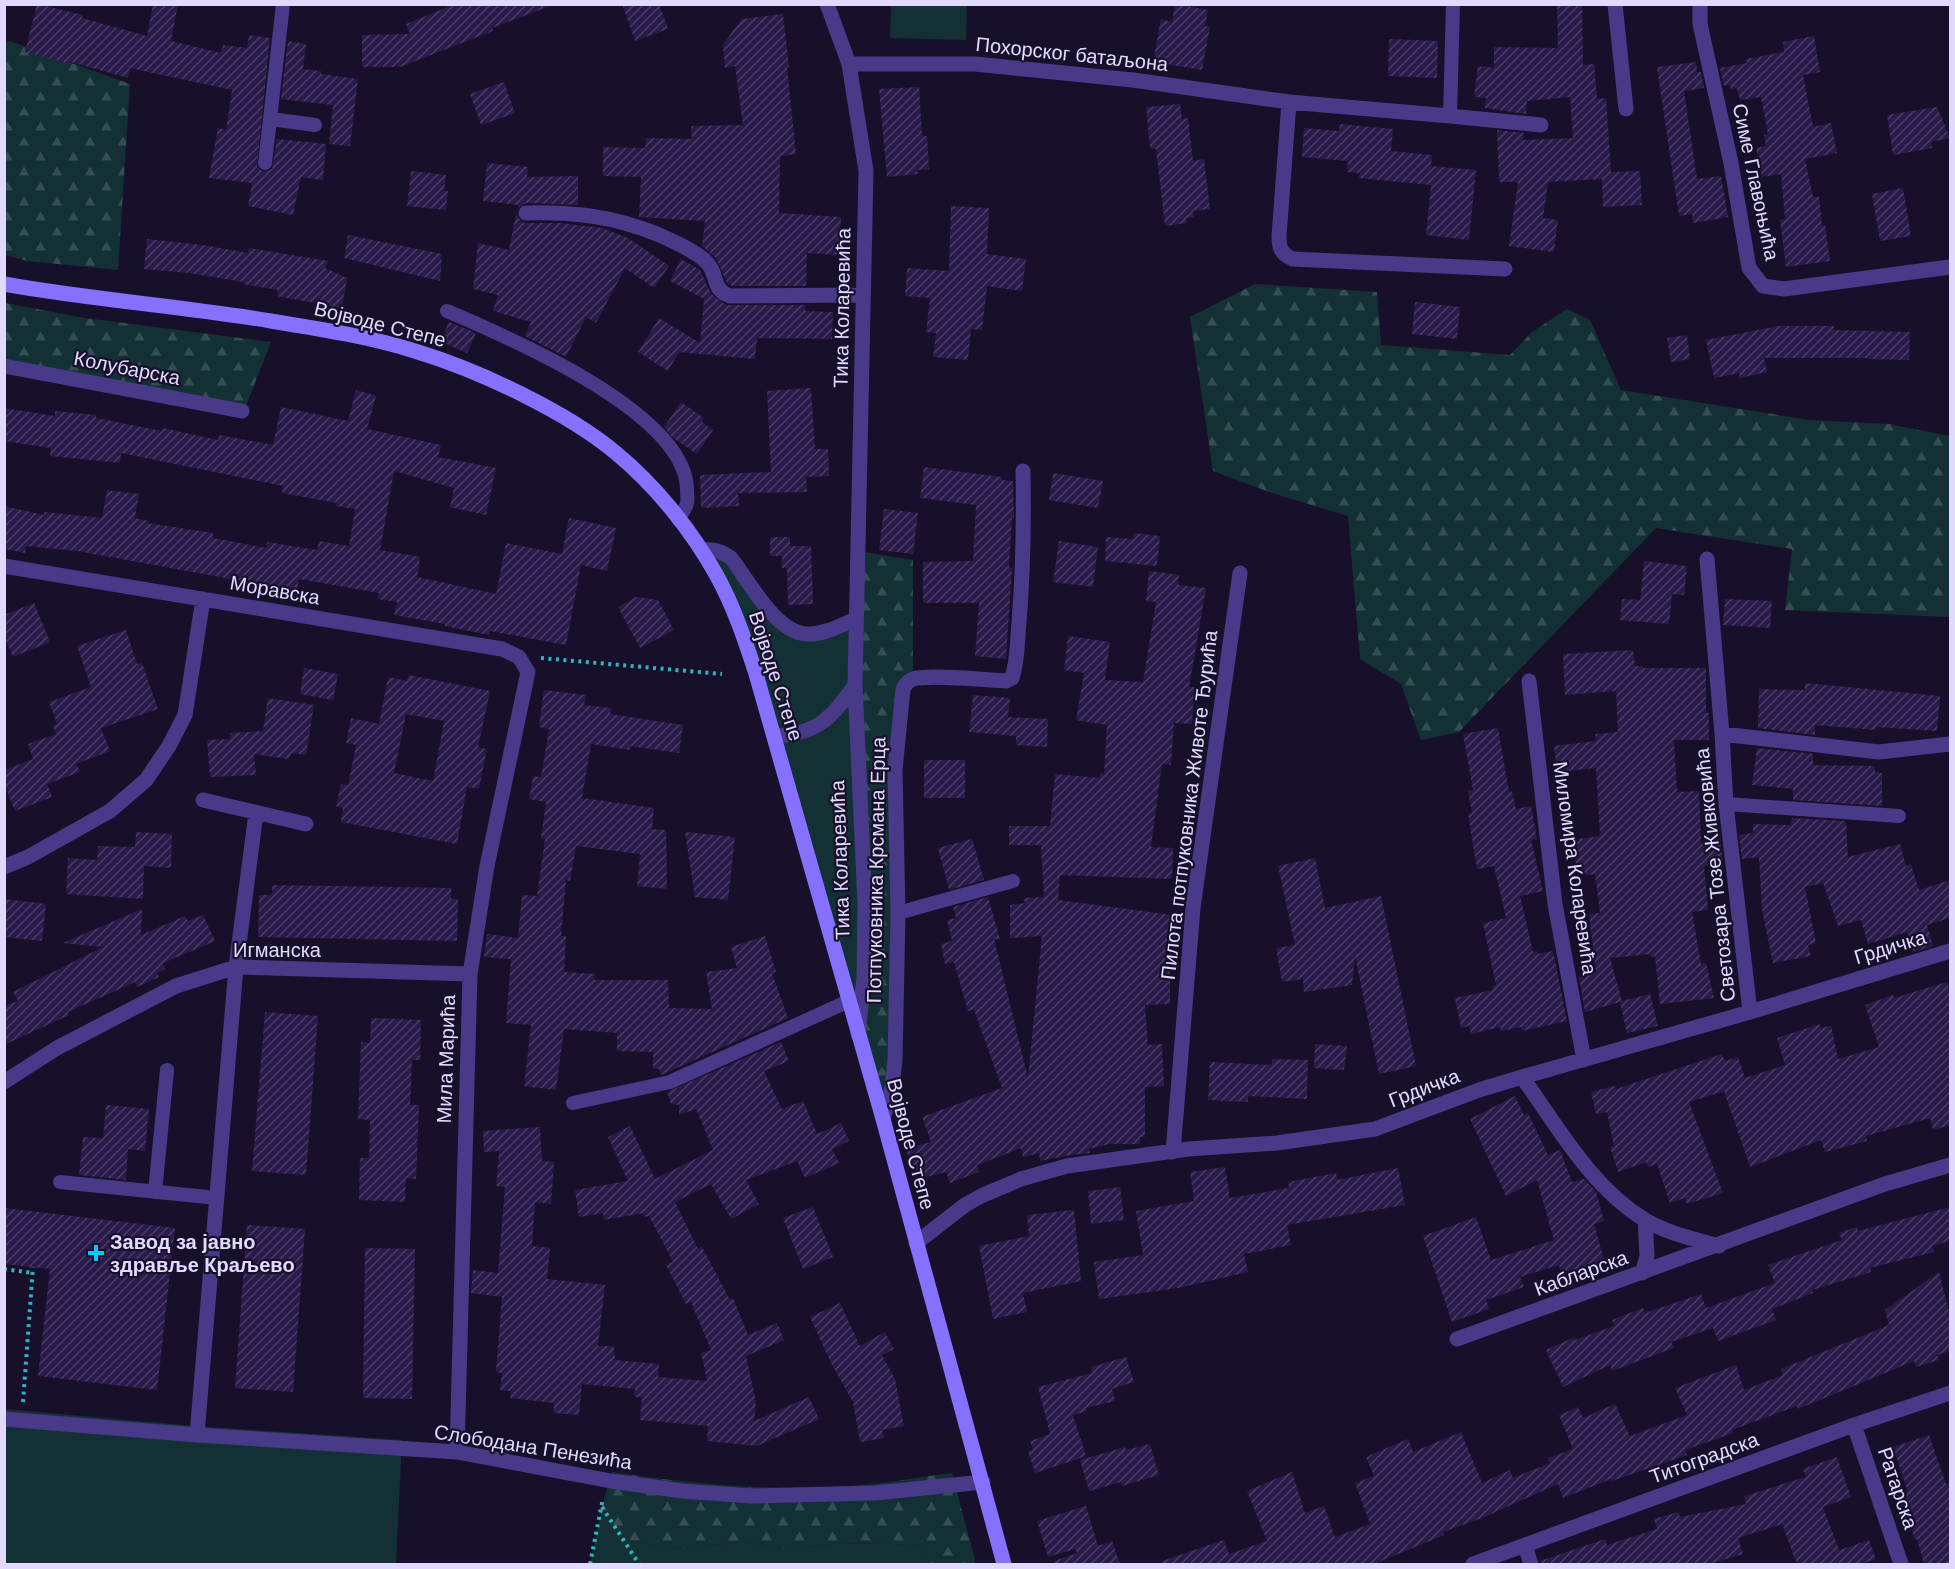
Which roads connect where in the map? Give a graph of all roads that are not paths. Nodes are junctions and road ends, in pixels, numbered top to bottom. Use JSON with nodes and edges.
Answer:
{"nodes":[{"id":1,"x":283,"y":4,"type":"edge"},
{"id":2,"x":827,"y":4,"type":"edge"},
{"id":3,"x":1453,"y":4,"type":"edge"},
{"id":4,"x":1615,"y":4,"type":"edge"},
{"id":5,"x":1700,"y":4,"type":"edge"},
{"id":6,"x":849,"y":64,"type":"junction"},
{"id":7,"x":1289,"y":102,"type":"junction"},
{"id":8,"x":1626,"y":110,"type":"dead end"},
{"id":9,"x":1450,"y":116,"type":"junction"},
{"id":10,"x":271,"y":119,"type":"junction"},
{"id":11,"x":315,"y":125,"type":"dead end"},
{"id":12,"x":1541,"y":126,"type":"dead end"},
{"id":13,"x":265,"y":163,"type":"dead end"},
{"id":14,"x":526,"y":213,"type":"dead end"},
{"id":15,"x":1950,"y":267,"type":"edge"},
{"id":16,"x":1505,"y":269,"type":"dead end"},
{"id":17,"x":4,"y":284,"type":"edge"},
{"id":18,"x":863,"y":295,"type":"junction"},
{"id":19,"x":447,"y":310,"type":"dead end"},
{"id":20,"x":4,"y":366,"type":"edge"},
{"id":21,"x":242,"y":411,"type":"dead end"},
{"id":22,"x":1023,"y":471,"type":"dead end"},
{"id":23,"x":678,"y":519,"type":"junction"},
{"id":24,"x":701,"y":550,"type":"junction"},
{"id":25,"x":1707,"y":559,"type":"dead end"},
{"id":26,"x":4,"y":566,"type":"edge"},
{"id":27,"x":1240,"y":573,"type":"dead end"},
{"id":28,"x":203,"y":599,"type":"junction"},
{"id":29,"x":856,"y":619,"type":"junction"},
{"id":30,"x":528,"y":672,"type":"joint"},
{"id":31,"x":1529,"y":681,"type":"dead end"},
{"id":32,"x":855,"y":685,"type":"junction"},
{"id":33,"x":1722,"y":734,"type":"junction"},
{"id":34,"x":774,"y":736,"type":"junction"},
{"id":35,"x":1950,"y":744,"type":"edge"},
{"id":36,"x":203,"y":800,"type":"dead end"},
{"id":37,"x":1726,"y":804,"type":"junction"},
{"id":38,"x":256,"y":813,"type":"junction"},
{"id":39,"x":1899,"y":816,"type":"dead end"},
{"id":40,"x":306,"y":824,"type":"dead end"},
{"id":41,"x":4,"y":867,"type":"edge"},
{"id":42,"x":1013,"y":881,"type":"dead end"},
{"id":43,"x":898,"y":913,"type":"junction"},
{"id":44,"x":1950,"y":951,"type":"edge"},
{"id":45,"x":236,"y":967,"type":"junction"},
{"id":46,"x":470,"y":974,"type":"junction"},
{"id":47,"x":849,"y":1001,"type":"junction"},
{"id":48,"x":1750,"y":1012,"type":"junction"},
{"id":49,"x":858,"y":1034,"type":"junction"},
{"id":50,"x":1584,"y":1060,"type":"junction"},
{"id":51,"x":167,"y":1070,"type":"dead end"},
{"id":52,"x":1522,"y":1077,"type":"junction"},
{"id":53,"x":4,"y":1082,"type":"edge"},
{"id":54,"x":573,"y":1103,"type":"dead end"},
{"id":55,"x":883,"y":1119,"type":"junction"},
{"id":56,"x":1173,"y":1152,"type":"junction"},
{"id":57,"x":1950,"y":1165,"type":"edge"},
{"id":58,"x":60,"y":1182,"type":"dead end"},
{"id":59,"x":155,"y":1192,"type":"junction"},
{"id":60,"x":217,"y":1198,"type":"junction"},
{"id":61,"x":1645,"y":1220,"type":"junction"},
{"id":62,"x":916,"y":1243,"type":"junction"},
{"id":63,"x":1719,"y":1246,"type":"junction"},
{"id":64,"x":1642,"y":1273,"type":"junction"},
{"id":65,"x":1457,"y":1339,"type":"dead end"},
{"id":66,"x":1950,"y":1393,"type":"edge"},
{"id":67,"x":4,"y":1419,"type":"edge"},
{"id":68,"x":1854,"y":1425,"type":"junction"},
{"id":69,"x":197,"y":1435,"type":"junction"},
{"id":70,"x":457,"y":1452,"type":"junction"},
{"id":71,"x":983,"y":1482,"type":"junction"},
{"id":72,"x":1525,"y":1546,"type":"junction"},
{"id":73,"x":1005,"y":1564,"type":"edge"},
{"id":74,"x":1473,"y":1564,"type":"edge"},
{"id":75,"x":1531,"y":1564,"type":"edge"},
{"id":76,"x":1901,"y":1564,"type":"edge"}],
"edges":[{"from":1,"to":10,"type":"lane"},
{"from":2,"to":6,"type":"street","name":"Тика Коларевића"},
{"from":3,"to":9,"type":"lane"},
{"from":4,"to":8,"type":"street"},
{"from":5,"to":15,"type":"street","name":"Симе Главоњића"},
{"from":6,"to":7,"type":"street","name":"Похорског батаљона"},
{"from":6,"to":18,"type":"street","name":"Тика Коларевића"},
{"from":7,"to":9,"type":"street","name":"Похорског батаљона"},
{"from":7,"to":16,"type":"street"},
{"from":9,"to":12,"type":"street","name":"Похорског батаљона"},
{"from":10,"to":11,"type":"lane"},
{"from":10,"to":13,"type":"lane"},
{"from":14,"to":18,"type":"street"},
{"from":17,"to":23,"type":"street","name":"Војводе Степе"},
{"from":18,"to":29,"type":"street","name":"Тика Коларевића"},
{"from":19,"to":23,"type":"lane"},
{"from":20,"to":21,"type":"street","name":"Колубарска"},
{"from":22,"to":43,"type":"street","name":"Потпуковника Крсмана Ерца"},
{"from":23,"to":24,"type":"street","name":"Војводе Степе"},
{"from":24,"to":29,"type":"street"},
{"from":24,"to":34,"type":"street","name":"Војводе Степе"},
{"from":25,"to":33,"type":"street","name":"Светозара Тозе Живковића"},
{"from":26,"to":28,"type":"street","name":"Моравска"},
{"from":27,"to":56,"type":"street","name":"Пилота потпуковника Животе Ђурића"},
{"from":28,"to":30,"type":"street","name":"Моравска"},
{"from":28,"to":41,"type":"street"},
{"from":29,"to":32,"type":"street","name":"Тика Коларевића"},
{"from":30,"to":46,"type":"street","name":"Мила Марића"},
{"from":31,"to":50,"type":"street","name":"Миломира Коларевића"},
{"from":32,"to":34,"type":"street"},
{"from":32,"to":49,"type":"street","name":"Тика Коларевића"},
{"from":33,"to":35,"type":"street","name":"Светозара Тозе Живковића"},
{"from":33,"to":37,"type":"street","name":"Светозара Тозе Живковића"},
{"from":34,"to":47,"type":"street","name":"Војводе Степе"},
{"from":36,"to":38,"type":"street"},
{"from":37,"to":39,"type":"lane"},
{"from":37,"to":48,"type":"street","name":"Светозара Тозе Живковића"},
{"from":38,"to":40,"type":"street"},
{"from":38,"to":45,"type":"street"},
{"from":42,"to":43,"type":"lane"},
{"from":43,"to":55,"type":"street","name":"Потпуковника Крсмана Ерца"},
{"from":44,"to":48,"type":"street","name":"Грдичка"},
{"from":45,"to":46,"type":"street","name":"Игманска"},
{"from":45,"to":53,"type":"street","name":"Игманска"},
{"from":45,"to":60,"type":"street"},
{"from":46,"to":70,"type":"street","name":"Мила Марића"},
{"from":47,"to":49,"type":"street","name":"Војводе Степе"},
{"from":47,"to":54,"type":"lane"},
{"from":48,"to":50,"type":"street","name":"Грдичка"},
{"from":49,"to":55,"type":"street","name":"Војводе Степе"},
{"from":50,"to":52,"type":"street","name":"Грдичка"},
{"from":51,"to":59,"type":"lane"},
{"from":52,"to":56,"type":"street","name":"Грдичка"},
{"from":52,"to":61,"type":"street"},
{"from":55,"to":62,"type":"street","name":"Војводе Степе"},
{"from":56,"to":62,"type":"street","name":"Грдичка"},
{"from":57,"to":63,"type":"street","name":"Кабларска"},
{"from":58,"to":59,"type":"lane"},
{"from":59,"to":60,"type":"lane"},
{"from":60,"to":69,"type":"street"},
{"from":61,"to":63,"type":"street"},
{"from":61,"to":64,"type":"street"},
{"from":62,"to":71,"type":"street","name":"Војводе Степе"},
{"from":63,"to":64,"type":"street","name":"Кабларска"},
{"from":64,"to":65,"type":"street","name":"Кабларска"},
{"from":66,"to":68,"type":"street","name":"Титоградска"},
{"from":67,"to":69,"type":"street","name":"Слободана Пенезића"},
{"from":68,"to":72,"type":"street","name":"Титоградска"},
{"from":68,"to":76,"type":"street","name":"Ратарска"},
{"from":69,"to":70,"type":"street","name":"Слободана Пенезића"},
{"from":70,"to":71,"type":"street","name":"Слободана Пенезића"},
{"from":71,"to":73,"type":"street","name":"Војводе Степе"},
{"from":72,"to":74,"type":"street","name":"Титоградска"},
{"from":72,"to":75,"type":"street"}]}
